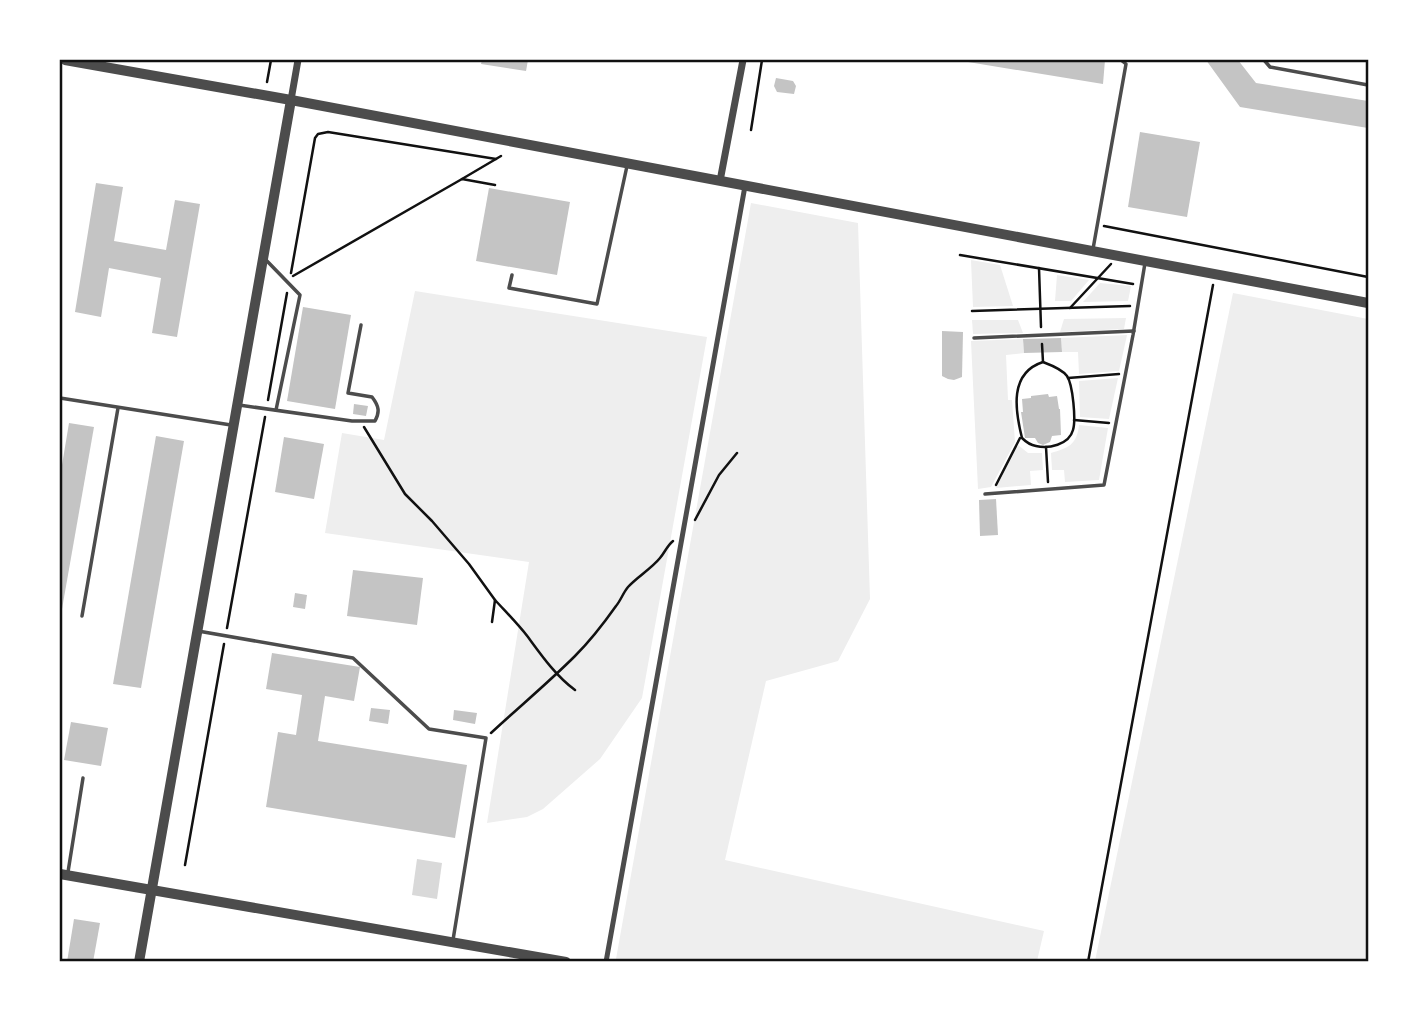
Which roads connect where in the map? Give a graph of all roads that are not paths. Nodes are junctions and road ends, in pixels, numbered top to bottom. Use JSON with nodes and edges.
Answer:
{"nodes":[{"id":1,"x":65,"y":60,"type":"edge"},
{"id":2,"x":298,"y":60,"type":"edge"},
{"id":3,"x":743,"y":60,"type":"edge"},
{"id":4,"x":1121,"y":60,"type":"edge"},
{"id":5,"x":1264,"y":60,"type":"edge"},
{"id":6,"x":1368,"y":85,"type":"edge"},
{"id":7,"x":290,"y":100,"type":"junction"},
{"id":8,"x":627,"y":164,"type":"junction"},
{"id":9,"x":720,"y":181,"type":"junction"},
{"id":10,"x":745,"y":186,"type":"junction"},
{"id":11,"x":1092,"y":251,"type":"junction"},
{"id":12,"x":263,"y":257,"type":"junction"},
{"id":13,"x":1145,"y":261,"type":"junction"},
{"id":14,"x":512,"y":275,"type":"dead end"},
{"id":15,"x":1368,"y":303,"type":"edge"},
{"id":16,"x":361,"y":325,"type":"dead end"},
{"id":17,"x":1134,"y":331,"type":"junction"},
{"id":18,"x":974,"y":338,"type":"dead end"},
{"id":19,"x":60,"y":398,"type":"edge"},
{"id":20,"x":237,"y":405,"type":"junction"},
{"id":21,"x":118,"y":408,"type":"junction"},
{"id":22,"x":276,"y":410,"type":"junction"},
{"id":23,"x":233,"y":426,"type":"junction"},
{"id":24,"x":988,"y":494,"type":"road end"},
{"id":25,"x":82,"y":616,"type":"dead end"},
{"id":26,"x":197,"y":631,"type":"junction"},
{"id":27,"x":83,"y":778,"type":"dead end"},
{"id":28,"x":63,"y":874,"type":"edge"},
{"id":29,"x":151,"y":890,"type":"junction"},
{"id":30,"x":452,"y":942,"type":"junction"},
{"id":31,"x":139,"y":961,"type":"edge"},
{"id":32,"x":566,"y":961,"type":"edge"},
{"id":33,"x":606,"y":961,"type":"edge"}],
"edges":[{"from":1,"to":7,"type":"street"},
{"from":2,"to":7,"type":"street"},
{"from":3,"to":9,"type":"street"},
{"from":4,"to":11,"type":"lane"},
{"from":5,"to":6,"type":"lane"},
{"from":7,"to":8,"type":"street"},
{"from":7,"to":12,"type":"street"},
{"from":8,"to":9,"type":"street"},
{"from":8,"to":14,"type":"lane"},
{"from":9,"to":10,"type":"street"},
{"from":10,"to":11,"type":"street"},
{"from":10,"to":33,"type":"street"},
{"from":11,"to":13,"type":"street"},
{"from":12,"to":20,"type":"street"},
{"from":12,"to":22,"type":"lane"},
{"from":13,"to":15,"type":"street"},
{"from":13,"to":17,"type":"lane"},
{"from":16,"to":22,"type":"lane"},
{"from":17,"to":18,"type":"lane"},
{"from":17,"to":24,"type":"lane"},
{"from":19,"to":21,"type":"lane"},
{"from":20,"to":22,"type":"lane"},
{"from":20,"to":23,"type":"street"},
{"from":21,"to":23,"type":"lane"},
{"from":21,"to":25,"type":"lane"},
{"from":23,"to":26,"type":"street"},
{"from":26,"to":29,"type":"street"},
{"from":26,"to":30,"type":"lane"},
{"from":27,"to":28,"type":"lane"},
{"from":28,"to":29,"type":"street"},
{"from":29,"to":30,"type":"street"},
{"from":29,"to":31,"type":"street"},
{"from":30,"to":32,"type":"street"}]}
